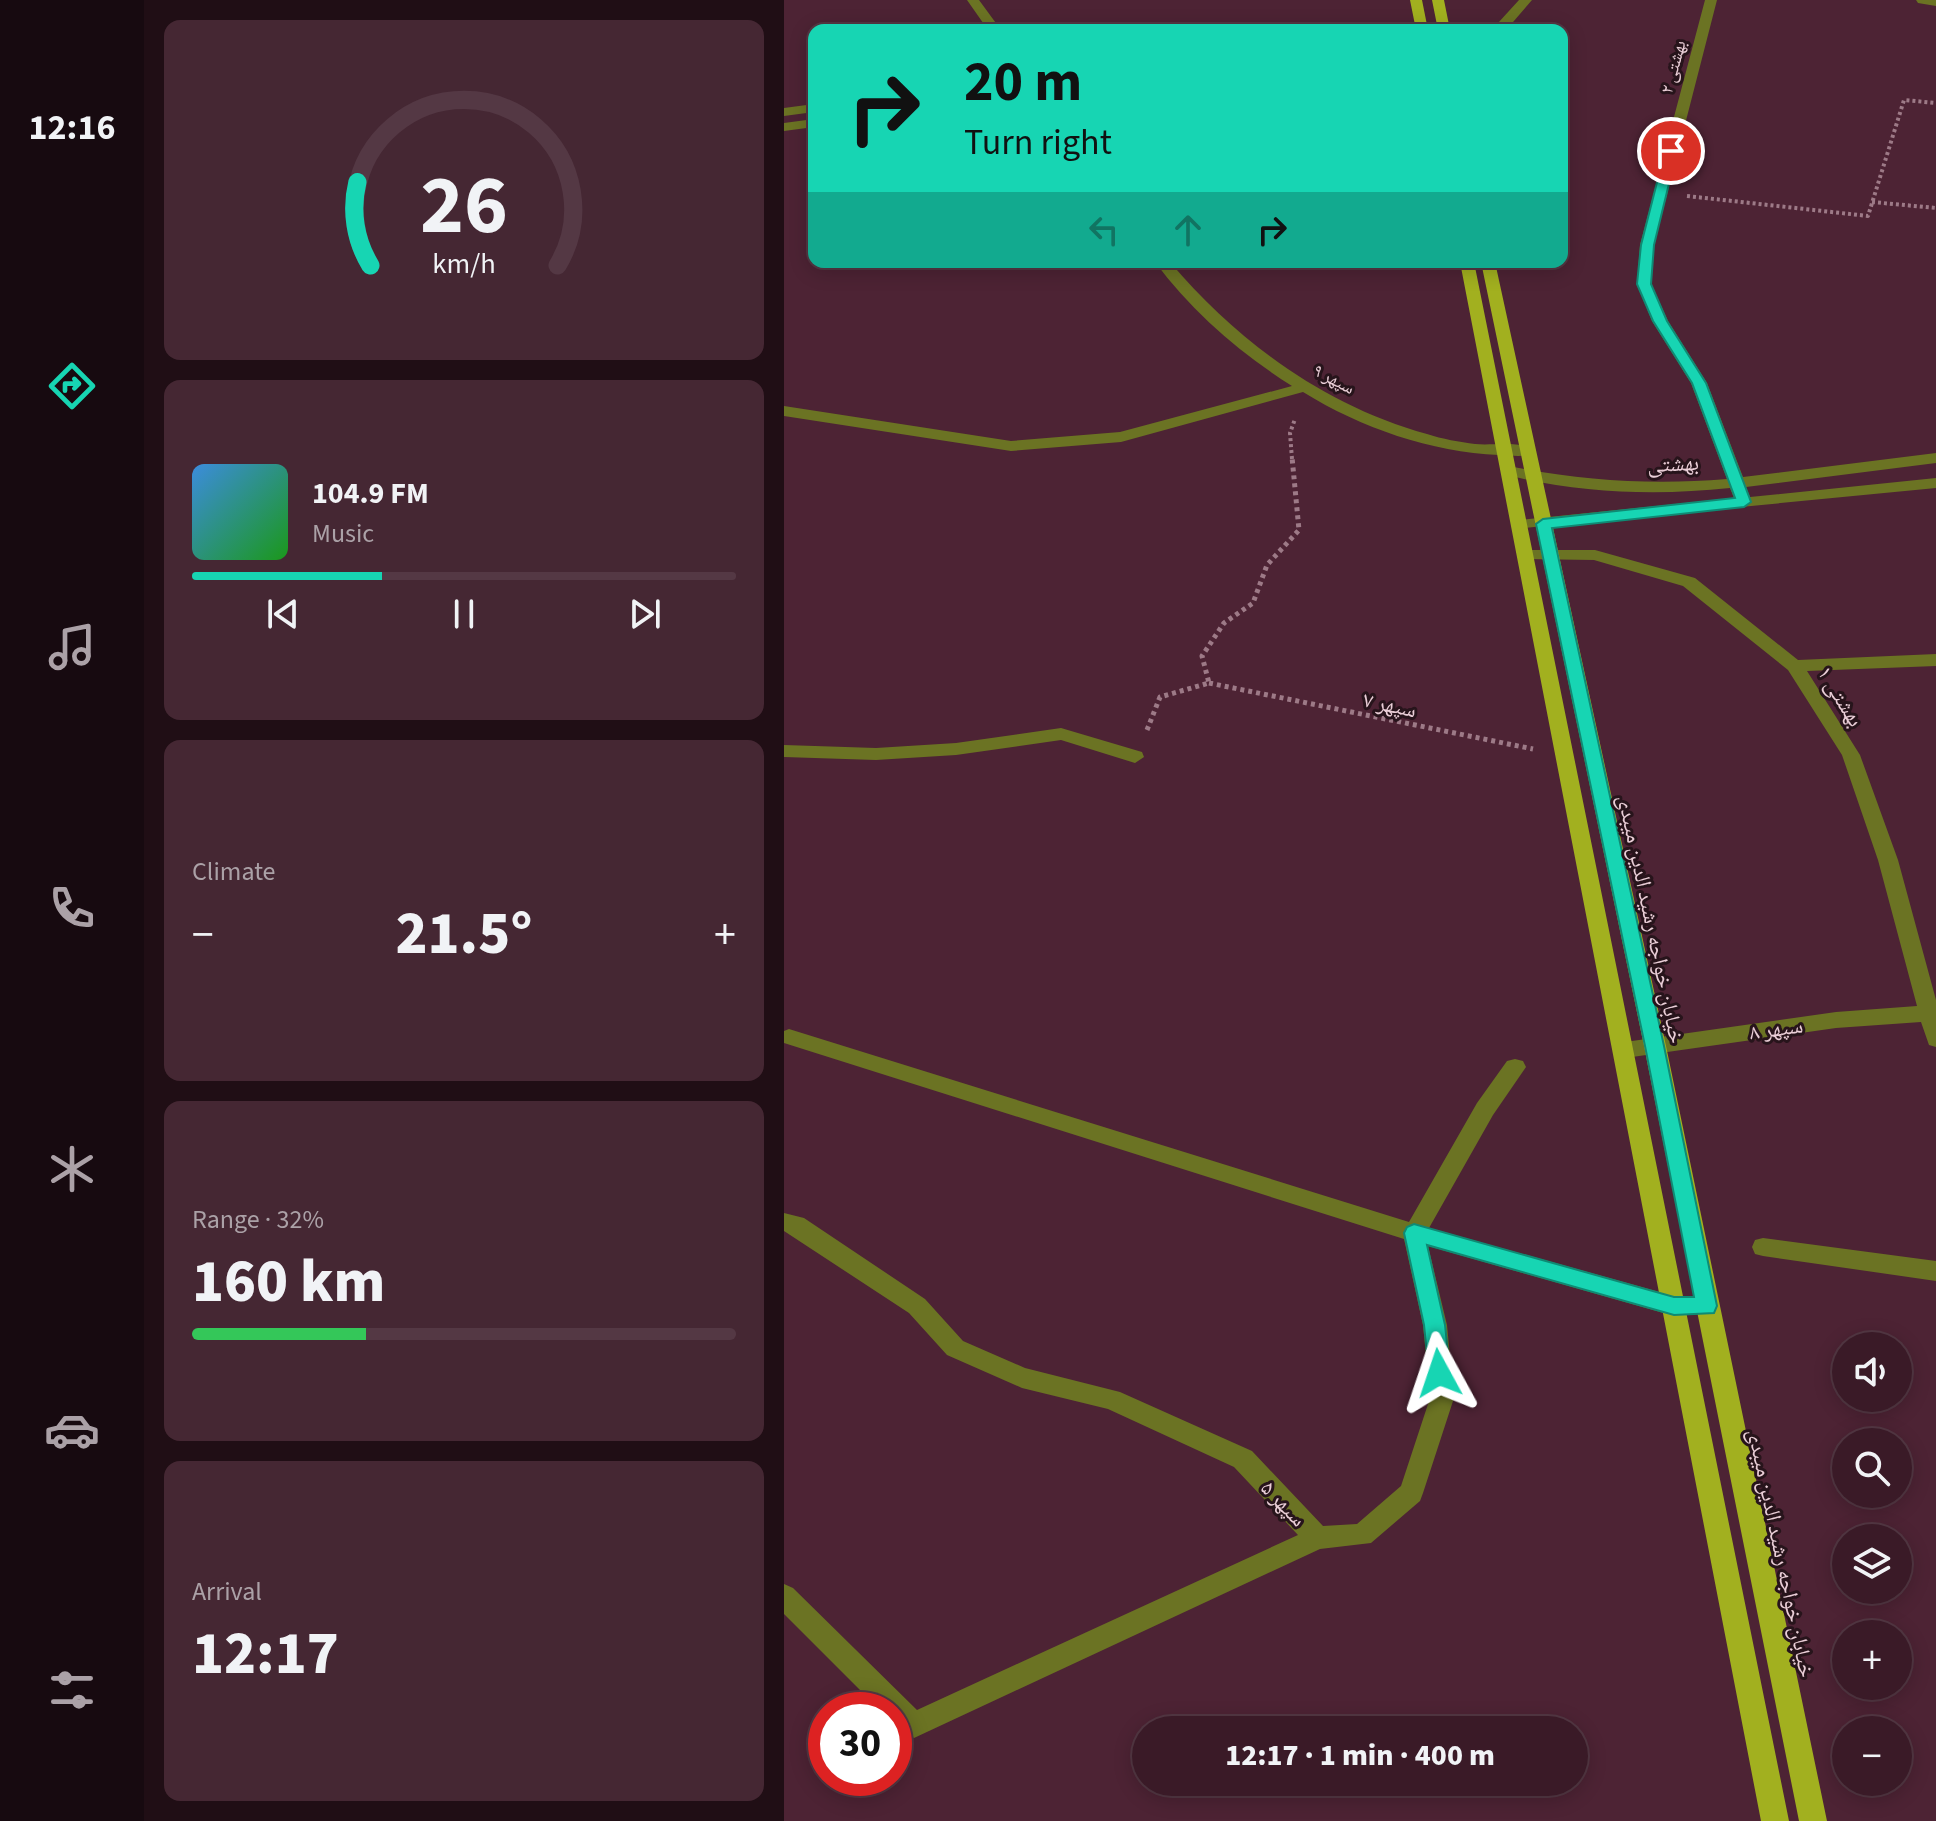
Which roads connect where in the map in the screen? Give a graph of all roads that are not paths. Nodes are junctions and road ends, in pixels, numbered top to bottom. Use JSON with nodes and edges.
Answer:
{"nodes":[{"id":1,"x":973,"y":0,"type":"edge"},
{"id":2,"x":1416,"y":0,"type":"edge"},
{"id":3,"x":1438,"y":0,"type":"edge"},
{"id":4,"x":1526,"y":0,"type":"edge"},
{"id":5,"x":1711,"y":0,"type":"edge"},
{"id":6,"x":1922,"y":0,"type":"edge"},
{"id":7,"x":1936,"y":2,"type":"edge"},
{"id":8,"x":991,"y":24,"type":"edge"},
{"id":9,"x":1421,"y":24,"type":"edge"},
{"id":10,"x":1443,"y":24,"type":"edge"},
{"id":11,"x":1504,"y":24,"type":"edge"},
{"id":12,"x":808,"y":109,"type":"edge"},
{"id":13,"x":784,"y":112,"type":"edge"},
{"id":14,"x":808,"y":124,"type":"edge"},
{"id":15,"x":784,"y":127,"type":"edge"},
{"id":16,"x":1168,"y":268,"type":"edge"},
{"id":17,"x":1468,"y":268,"type":"edge"},
{"id":18,"x":1489,"y":268,"type":"edge"},
{"id":19,"x":1305,"y":387,"type":"junction"},
{"id":20,"x":784,"y":411,"type":"edge"},
{"id":21,"x":1527,"y":451,"type":"junction"},
{"id":22,"x":1936,"y":458,"type":"edge"},
{"id":23,"x":1506,"y":461,"type":"junction"},
{"id":24,"x":1532,"y":477,"type":"junction"},
{"id":25,"x":1736,"y":481,"type":"junction"},
{"id":26,"x":1936,"y":483,"type":"edge"},
{"id":27,"x":1744,"y":502,"type":"junction"},
{"id":28,"x":1543,"y":524,"type":"junction"},
{"id":29,"x":1520,"y":525,"type":"junction"},
{"id":30,"x":1550,"y":553,"type":"junction"},
{"id":31,"x":1526,"y":555,"type":"junction"},
{"id":32,"x":1936,"y":660,"type":"edge"},
{"id":33,"x":1794,"y":666,"type":"junction"},
{"id":34,"x":784,"y":751,"type":"edge"},
{"id":35,"x":1135,"y":757,"type":"road end"},
{"id":36,"x":1932,"y":1014,"type":"edge"},
{"id":37,"x":789,"y":1037,"type":"dead end"},
{"id":38,"x":1936,"y":1039,"type":"edge"},
{"id":39,"x":1655,"y":1046,"type":"junction"},
{"id":40,"x":1625,"y":1050,"type":"junction"},
{"id":41,"x":1515,"y":1067,"type":"dead end"},
{"id":42,"x":790,"y":1224,"type":"edge"},
{"id":43,"x":1414,"y":1233,"type":"junction"},
{"id":44,"x":1763,"y":1247,"type":"dead end"},
{"id":45,"x":1936,"y":1271,"type":"edge"},
{"id":46,"x":1674,"y":1306,"type":"junction"},
{"id":47,"x":1706,"y":1306,"type":"junction"},
{"id":48,"x":1318,"y":1538,"type":"junction"},
{"id":49,"x":784,"y":1596,"type":"edge"},
{"id":50,"x":1775,"y":1821,"type":"edge"},
{"id":51,"x":1813,"y":1821,"type":"edge"}],
"edges":[{"from":1,"to":8,"type":"street"},
{"from":2,"to":9,"type":"main road"},
{"from":3,"to":10,"type":"main road"},
{"from":4,"to":11,"type":"street"},
{"from":5,"to":25,"type":"street","name":"بهشتی ۲"},
{"from":6,"to":7,"type":"street"},
{"from":12,"to":13,"type":"street"},
{"from":14,"to":15,"type":"street"},
{"from":16,"to":19,"type":"street","name":"سپهر ۹"},
{"from":17,"to":23,"type":"main road"},
{"from":18,"to":21,"type":"main road","name":"خیابان خواجه رشید الدین میبدی"},
{"from":19,"to":20,"type":"street"},
{"from":19,"to":23,"type":"street","name":"سپهر ۹"},
{"from":21,"to":23,"type":"street","name":"سپهر ۹"},
{"from":21,"to":24,"type":"main road","name":"خیابان خواجه رشید الدین میبدی"},
{"from":22,"to":25,"type":"street","name":"بهشتی"},
{"from":23,"to":24,"type":"street","name":"بهشتی"},
{"from":23,"to":29,"type":"main road"},
{"from":24,"to":25,"type":"street","name":"بهشتی"},
{"from":24,"to":28,"type":"main road","name":"خیابان خواجه رشید الدین میبدی"},
{"from":25,"to":27,"type":"street","name":"بهشتی ۲"},
{"from":26,"to":27,"type":"street","name":"بهشتی"},
{"from":27,"to":28,"type":"street","name":"بهشتی"},
{"from":28,"to":29,"type":"street","name":"بهشتی"},
{"from":28,"to":30,"type":"main road","name":"خیابان خواجه رشید الدین میبدی"},
{"from":29,"to":31,"type":"main road"},
{"from":30,"to":31,"type":"street","name":"بهشتی ۱"},
{"from":30,"to":33,"type":"street","name":"بهشتی ۱"},
{"from":30,"to":39,"type":"main road","name":"خیابان خواجه رشید الدین میبدی"},
{"from":31,"to":40,"type":"main road"},
{"from":32,"to":33,"type":"street"},
{"from":33,"to":36,"type":"street","name":"بهشتی ۱"},
{"from":34,"to":35,"type":"street"},
{"from":36,"to":38,"type":"street","name":"بهشتی ۱"},
{"from":36,"to":39,"type":"street","name":"سپهر ۸"},
{"from":37,"to":43,"type":"street"},
{"from":39,"to":40,"type":"street","name":"سپهر ۸"},
{"from":39,"to":47,"type":"main road","name":"خیابان خواجه رشید الدین میبدی"},
{"from":40,"to":46,"type":"main road"},
{"from":41,"to":43,"type":"street"},
{"from":42,"to":48,"type":"street","name":"سپهر ۵"},
{"from":43,"to":46,"type":"street"},
{"from":43,"to":48,"type":"street","name":"سپهر ۵"},
{"from":44,"to":45,"type":"street"},
{"from":46,"to":47,"type":"street"},
{"from":46,"to":50,"type":"main road"},
{"from":47,"to":51,"type":"main road","name":"خیابان خواجه رشید الدین میبدی"},
{"from":48,"to":49,"type":"street"}]}
